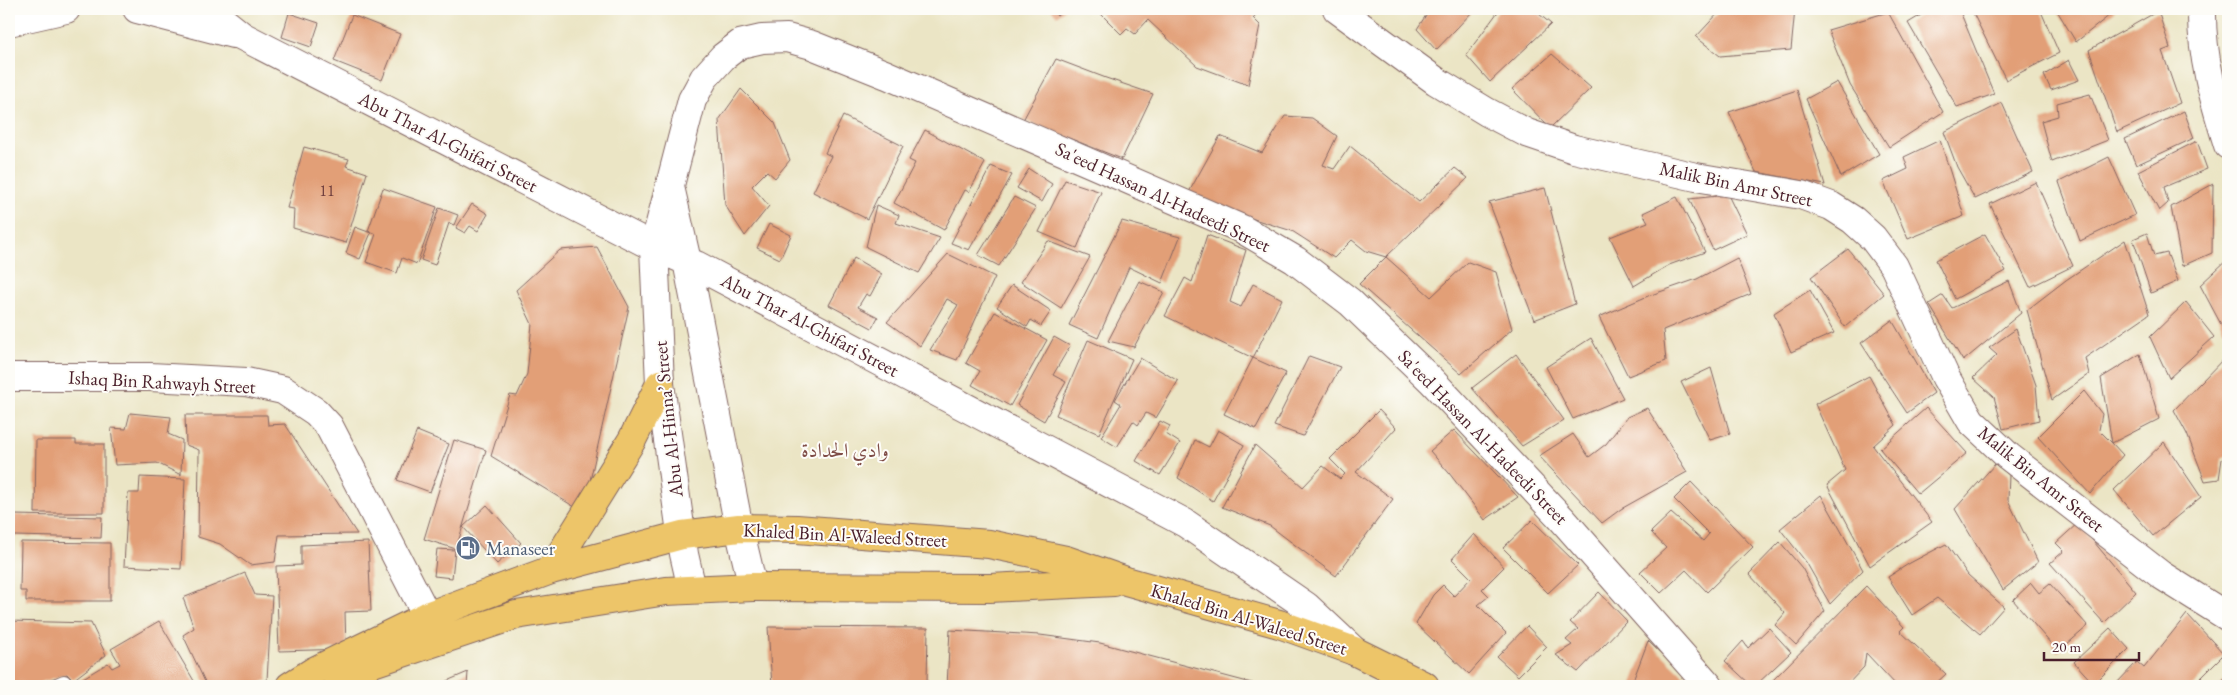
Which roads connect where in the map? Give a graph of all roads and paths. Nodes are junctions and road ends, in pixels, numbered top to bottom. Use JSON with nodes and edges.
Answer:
{"nodes":[{"id":1,"x":66,"y":9,"type":"edge"},
{"id":2,"x":137,"y":9,"type":"edge"},
{"id":3,"x":208,"y":9,"type":"edge"},
{"id":4,"x":1337,"y":9,"type":"edge"},
{"id":5,"x":2202,"y":9,"type":"edge"},
{"id":6,"x":9,"y":22,"type":"edge"},
{"id":7,"x":242,"y":36,"type":"junction"},
{"id":8,"x":2228,"y":145,"type":"edge"},
{"id":9,"x":670,"y":187,"type":"junction"},
{"id":10,"x":654,"y":247,"type":"junction"},
{"id":11,"x":687,"y":262,"type":"junction"},
{"id":12,"x":9,"y":377,"type":"edge"},
{"id":13,"x":660,"y":384,"type":"junction"},
{"id":14,"x":739,"y":528,"type":"junction"},
{"id":15,"x":682,"y":535,"type":"junction"},
{"id":16,"x":551,"y":570,"type":"junction"},
{"id":17,"x":1126,"y":581,"type":"junction"},
{"id":18,"x":754,"y":587,"type":"junction"},
{"id":19,"x":692,"y":589,"type":"junction"},
{"id":20,"x":427,"y":616,"type":"junction"},
{"id":21,"x":2228,"y":617,"type":"edge"},
{"id":22,"x":1354,"y":651,"type":"junction"},
{"id":23,"x":290,"y":686,"type":"edge"},
{"id":24,"x":306,"y":686,"type":"edge"},
{"id":25,"x":1425,"y":686,"type":"edge"},
{"id":26,"x":1709,"y":686,"type":"edge"}],
"edges":[{"from":1,"to":6,"type":"street"},
{"from":2,"to":7,"type":"street","name":"Abu Thar Al-Ghifari Street"},
{"from":3,"to":7,"type":"street","name":"Abu Thar Al-Ghifari Street"},
{"from":4,"to":21,"type":"street","name":"Malik Bin Amr Street"},
{"from":5,"to":8,"type":"street"},
{"from":7,"to":10,"type":"street","name":"Abu Thar Al-Ghifari Street"},
{"from":9,"to":10,"type":"street","name":"Sa'eed Hassan Al-Hadeedi Street"},
{"from":9,"to":11,"type":"street","name":"Sa'eed Hassan Al-Hadeedi Street"},
{"from":9,"to":26,"type":"street","name":"Sa'eed Hassan Al-Hadeedi Street"},
{"from":10,"to":11,"type":"street","name":"Abu Thar Al-Ghifari Street"},
{"from":10,"to":13,"type":"street","name":"Abu Al-Hinna’ Street"},
{"from":11,"to":14,"type":"street"},
{"from":11,"to":22,"type":"street","name":"Abu Thar Al-Ghifari Street"},
{"from":12,"to":20,"type":"street","name":"Ishaq Bin Rahwayh Street"},
{"from":13,"to":15,"type":"street","name":"Abu Al-Hinna’ Street"},
{"from":13,"to":16,"type":"main road"},
{"from":14,"to":15,"type":"main road","name":"Khaled Bin Al-Waleed Street"},
{"from":14,"to":17,"type":"main road","name":"Khaled Bin Al-Waleed Street"},
{"from":14,"to":18,"type":"street"},
{"from":15,"to":16,"type":"main road","name":"Khaled Bin Al-Waleed Street"},
{"from":15,"to":19,"type":"street","name":"Abu Al-Hinna’ Street"},
{"from":16,"to":20,"type":"main road","name":"Khaled Bin Al-Waleed Street"},
{"from":17,"to":18,"type":"main road","name":"Khaled Bin Al-Waleed Street"},
{"from":17,"to":22,"type":"main road","name":"Khaled Bin Al-Waleed Street"},
{"from":18,"to":19,"type":"main road","name":"Khaled Bin Al-Waleed Street"},
{"from":19,"to":24,"type":"main road","name":"Khaled Bin Al-Waleed Street"},
{"from":20,"to":23,"type":"main road","name":"Khaled Bin Al-Waleed Street"},
{"from":22,"to":25,"type":"main road","name":"Khaled Bin Al-Waleed Street"}]}
